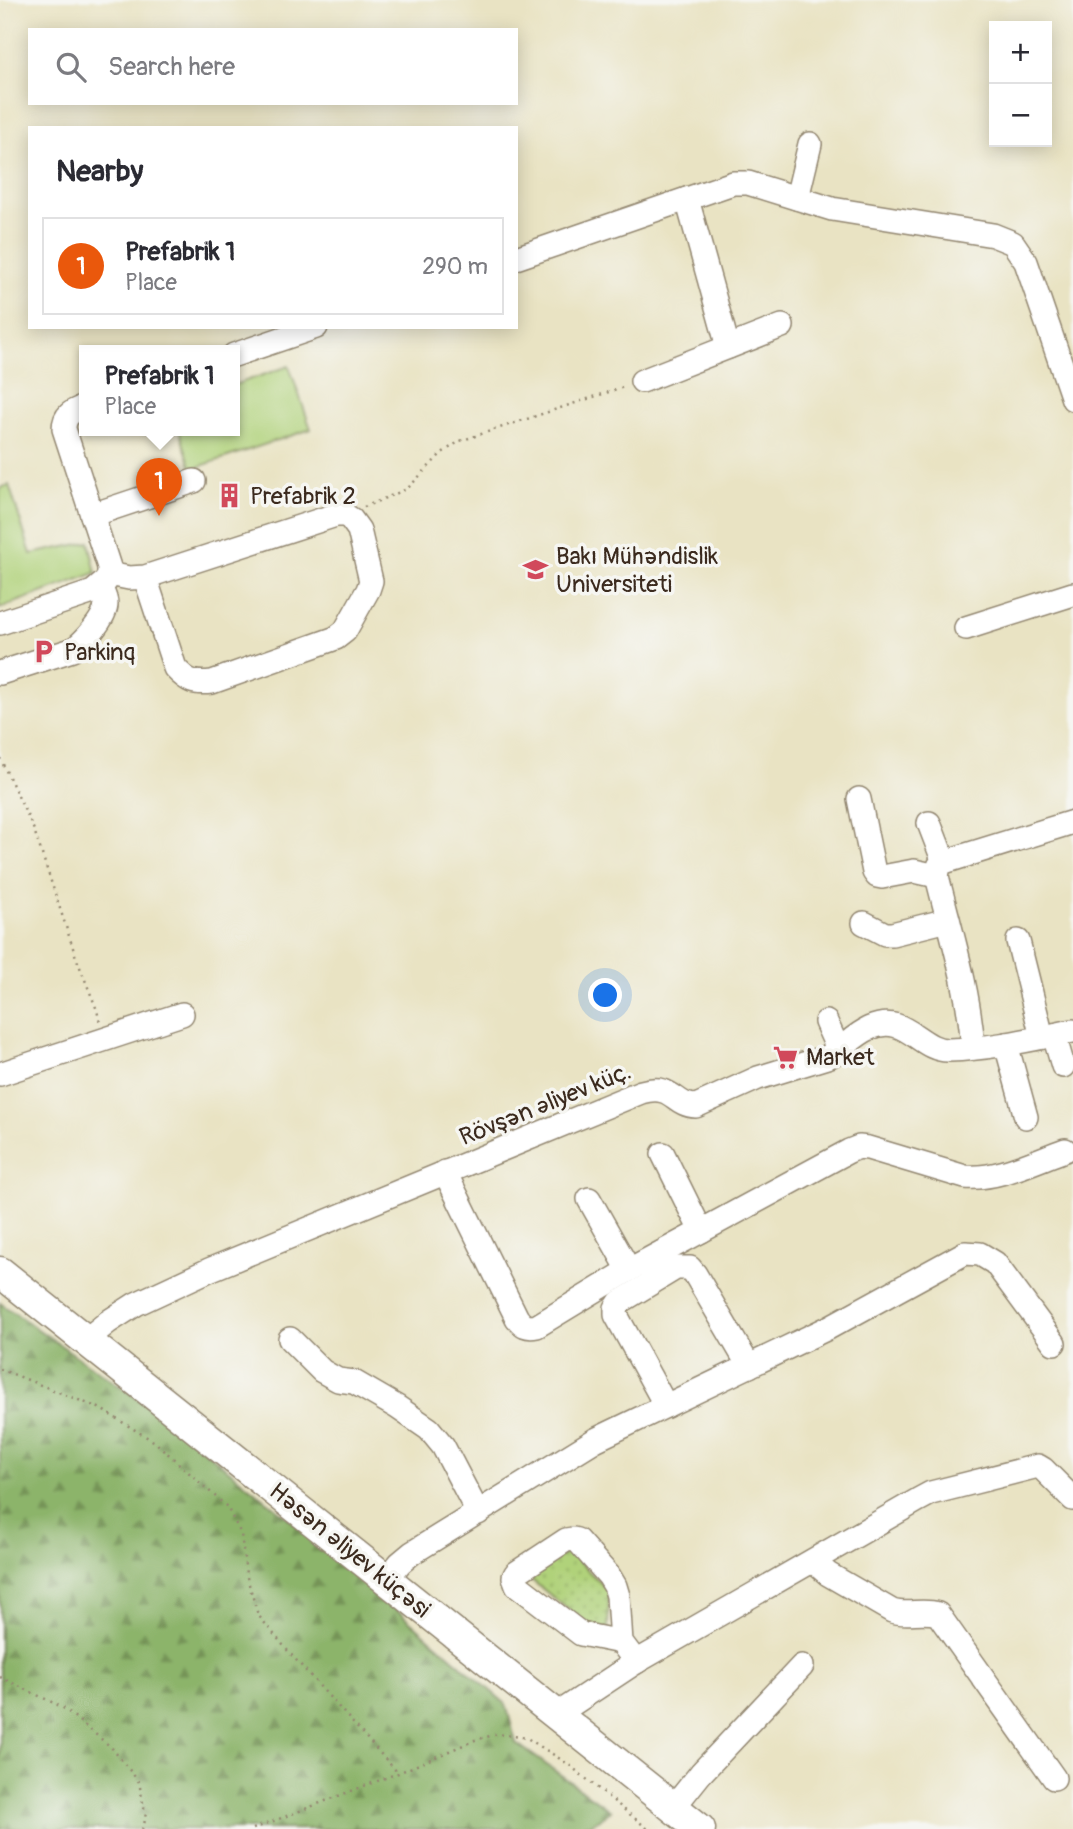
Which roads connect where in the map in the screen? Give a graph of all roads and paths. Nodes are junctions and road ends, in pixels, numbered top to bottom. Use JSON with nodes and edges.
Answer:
{"nodes":[{"id":1,"x":810,"y":144,"type":"dead end"},
{"id":2,"x":797,"y":198,"type":"junction"},
{"id":3,"x":687,"y":199,"type":"junction"},
{"id":4,"x":518,"y":257,"type":"edge"},
{"id":5,"x":782,"y":326,"type":"dead end"},
{"id":6,"x":310,"y":329,"type":"edge"},
{"id":7,"x":728,"y":347,"type":"junction"},
{"id":8,"x":240,"y":353,"type":"edge"},
{"id":9,"x":642,"y":381,"type":"joint"},
{"id":10,"x":1073,"y":399,"type":"edge"},
{"id":11,"x":79,"y":410,"type":"edge"},
{"id":12,"x":194,"y":481,"type":"dead end"},
{"id":13,"x":92,"y":515,"type":"junction"},
{"id":14,"x":345,"y":515,"type":"junction"},
{"id":15,"x":145,"y":577,"type":"junction"},
{"id":16,"x":105,"y":581,"type":"junction"},
{"id":17,"x":1073,"y":594,"type":"edge"},
{"id":18,"x":0,"y":623,"type":"edge"},
{"id":19,"x":966,"y":628,"type":"dead end"},
{"id":20,"x":0,"y":673,"type":"edge"},
{"id":21,"x":0,"y":758,"type":"edge"},
{"id":22,"x":859,"y":799,"type":"dead end"},
{"id":23,"x":1073,"y":822,"type":"edge"},
{"id":24,"x":929,"y":823,"type":"dead end"},
{"id":25,"x":940,"y":869,"type":"junction"},
{"id":26,"x":948,"y":920,"type":"junction"},
{"id":27,"x":864,"y":923,"type":"dead end"},
{"id":28,"x":1018,"y":942,"type":"dead end"},
{"id":29,"x":182,"y":1014,"type":"dead end"},
{"id":30,"x":826,"y":1022,"type":"dead end"},
{"id":31,"x":1057,"y":1034,"type":"edge"},
{"id":32,"x":105,"y":1039,"type":"junction"},
{"id":33,"x":1006,"y":1044,"type":"junction"},
{"id":34,"x":973,"y":1048,"type":"junction"},
{"id":35,"x":839,"y":1051,"type":"junction"},
{"id":36,"x":1063,"y":1066,"type":"dead end"},
{"id":37,"x":0,"y":1074,"type":"edge"},
{"id":38,"x":1026,"y":1117,"type":"dead end"},
{"id":39,"x":1065,"y":1150,"type":"dead end"},
{"id":40,"x":663,"y":1154,"type":"dead end"},
{"id":41,"x":445,"y":1172,"type":"junction"},
{"id":42,"x":589,"y":1199,"type":"dead end"},
{"id":43,"x":701,"y":1231,"type":"junction"},
{"id":44,"x":629,"y":1270,"type":"junction"},
{"id":45,"x":0,"y":1272,"type":"edge"},
{"id":46,"x":290,"y":1339,"type":"dead end"},
{"id":47,"x":86,"y":1340,"type":"junction"},
{"id":48,"x":1054,"y":1343,"type":"dead end"},
{"id":49,"x":749,"y":1366,"type":"junction"},
{"id":50,"x":0,"y":1369,"type":"edge"},
{"id":51,"x":666,"y":1406,"type":"junction"},
{"id":52,"x":1073,"y":1499,"type":"edge"},
{"id":53,"x":478,"y":1513,"type":"junction"},
{"id":54,"x":813,"y":1561,"type":"junction"},
{"id":55,"x":387,"y":1579,"type":"junction"},
{"id":56,"x":621,"y":1642,"type":"junction"},
{"id":57,"x":636,"y":1662,"type":"junction"},
{"id":58,"x":802,"y":1666,"type":"dead end"},
{"id":59,"x":0,"y":1677,"type":"edge"},
{"id":60,"x":556,"y":1715,"type":"junction"},
{"id":61,"x":398,"y":1773,"type":"junction"},
{"id":62,"x":1054,"y":1777,"type":"dead end"},
{"id":63,"x":673,"y":1808,"type":"junction"},
{"id":64,"x":142,"y":1829,"type":"edge"},
{"id":65,"x":253,"y":1829,"type":"edge"},
{"id":66,"x":648,"y":1829,"type":"edge"},
{"id":67,"x":700,"y":1829,"type":"edge"}],
"edges":[{"from":1,"to":2,"type":"street"},
{"from":2,"to":3,"type":"street"},
{"from":2,"to":10,"type":"street"},
{"from":3,"to":4,"type":"street"},
{"from":3,"to":7,"type":"street"},
{"from":5,"to":7,"type":"street"},
{"from":6,"to":8,"type":"street"},
{"from":7,"to":9,"type":"street"},
{"from":9,"to":14,"type":"path"},
{"from":11,"to":13,"type":"street"},
{"from":12,"to":13,"type":"street"},
{"from":13,"to":16,"type":"street"},
{"from":14,"to":15,"type":"street"},
{"from":14,"to":15,"type":"street"},
{"from":15,"to":16,"type":"street"},
{"from":16,"to":18,"type":"street"},
{"from":16,"to":20,"type":"street"},
{"from":17,"to":19,"type":"street"},
{"from":21,"to":32,"type":"path"},
{"from":22,"to":25,"type":"street"},
{"from":23,"to":25,"type":"street"},
{"from":24,"to":25,"type":"street"},
{"from":25,"to":26,"type":"street"},
{"from":26,"to":27,"type":"street"},
{"from":26,"to":34,"type":"street"},
{"from":28,"to":31,"type":"street"},
{"from":29,"to":32,"type":"street"},
{"from":30,"to":35,"type":"street"},
{"from":31,"to":33,"type":"street","name":"Rövşən Əliyev küç."},
{"from":31,"to":36,"type":"street"},
{"from":32,"to":37,"type":"street"},
{"from":33,"to":34,"type":"street","name":"Rövşən Əliyev küç."},
{"from":33,"to":38,"type":"street"},
{"from":34,"to":35,"type":"street","name":"Rövşən Əliyev küç."},
{"from":35,"to":41,"type":"street","name":"Rövşən Əliyev küç."},
{"from":39,"to":43,"type":"street"},
{"from":40,"to":43,"type":"street"},
{"from":41,"to":44,"type":"street"},
{"from":41,"to":47,"type":"street","name":"Rövşən Əliyev küç."},
{"from":42,"to":44,"type":"street"},
{"from":43,"to":44,"type":"street"},
{"from":45,"to":47,"type":"main road","name":"Həsən Əliyev küçəsi"},
{"from":46,"to":53,"type":"street"},
{"from":47,"to":55,"type":"main road","name":"Həsən Əliyev küçəsi"},
{"from":48,"to":49,"type":"street"},
{"from":49,"to":51,"type":"street"},
{"from":49,"to":51,"type":"street"},
{"from":50,"to":61,"type":"path"},
{"from":51,"to":53,"type":"street"},
{"from":52,"to":54,"type":"street"},
{"from":53,"to":55,"type":"street"},
{"from":54,"to":57,"type":"street"},
{"from":54,"to":62,"type":"street"},
{"from":55,"to":60,"type":"main road","name":"Həsən Əliyev küçəsi"},
{"from":56,"to":56,"type":"street"},
{"from":56,"to":57,"type":"street"},
{"from":57,"to":60,"type":"street"},
{"from":58,"to":63,"type":"street"},
{"from":59,"to":64,"type":"path"},
{"from":60,"to":63,"type":"main road","name":"Həsən Əliyev küçəsi"},
{"from":61,"to":65,"type":"path"},
{"from":61,"to":66,"type":"path"},
{"from":63,"to":67,"type":"main road","name":"Həsən Əliyev küçəsi"}]}
